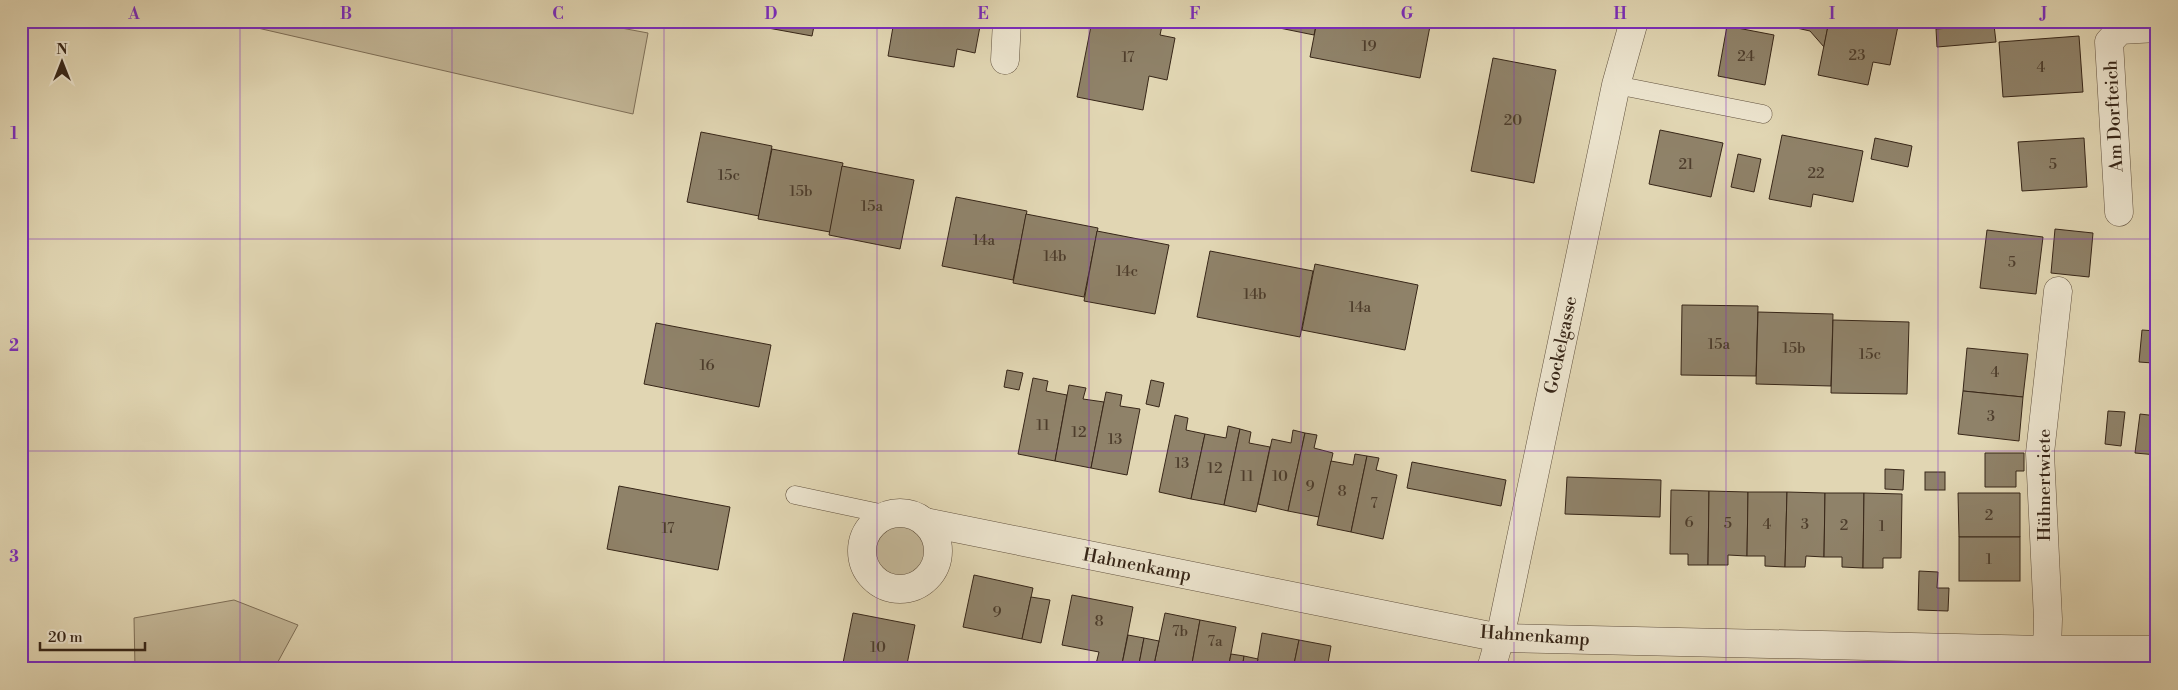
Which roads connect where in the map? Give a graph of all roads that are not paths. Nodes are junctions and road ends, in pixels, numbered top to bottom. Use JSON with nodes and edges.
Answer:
{"nodes":[{"id":1,"x":1007,"y":21,"type":"edge"},
{"id":2,"x":1634,"y":21,"type":"edge"},
{"id":3,"x":2157,"y":28,"type":"edge"},
{"id":4,"x":1005,"y":60,"type":"dead end"},
{"id":5,"x":1616,"y":85,"type":"junction"},
{"id":6,"x":1763,"y":114,"type":"dead end"},
{"id":7,"x":2119,"y":212,"type":"dead end"},
{"id":8,"x":2058,"y":291,"type":"dead end"},
{"id":9,"x":795,"y":495,"type":"dead end"},
{"id":10,"x":889,"y":515,"type":"junction"},
{"id":11,"x":925,"y":522,"type":"junction"},
{"id":12,"x":1500,"y":638,"type":"junction"},
{"id":13,"x":2047,"y":650,"type":"junction"},
{"id":14,"x":2157,"y":650,"type":"edge"},
{"id":15,"x":1491,"y":669,"type":"edge"}],
"edges":[{"from":1,"to":4,"type":"street"},
{"from":2,"to":5,"type":"street","name":"Gockelgasse"},
{"from":3,"to":7,"type":"street","name":"Am Dorfteich"},
{"from":5,"to":6,"type":"lane"},
{"from":5,"to":12,"type":"street","name":"Gockelgasse"},
{"from":8,"to":13,"type":"street","name":"Hühnertwiete"},
{"from":9,"to":10,"type":"lane"},
{"from":10,"to":11,"type":"street","name":"Hahnenkamp"},
{"from":10,"to":11,"type":"street"},
{"from":11,"to":12,"type":"street","name":"Hahnenkamp"},
{"from":12,"to":13,"type":"street","name":"Hahnenkamp"},
{"from":12,"to":15,"type":"street","name":"Gockelgasse"},
{"from":13,"to":14,"type":"street","name":"Hahnenkamp"}]}
